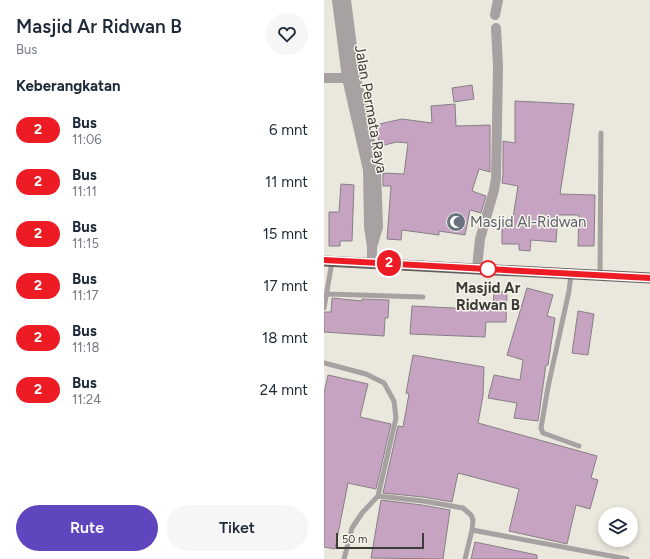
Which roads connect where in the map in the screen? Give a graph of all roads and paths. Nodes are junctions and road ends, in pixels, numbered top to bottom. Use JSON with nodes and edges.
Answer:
{"nodes":[{"id":1,"x":337,"y":0,"type":"edge"},
{"id":2,"x":346,"y":0,"type":"edge"},
{"id":3,"x":498,"y":0,"type":"edge"},
{"id":4,"x":495,"y":15,"type":"dead end"},
{"id":5,"x":496,"y":28,"type":"dead end"},
{"id":6,"x":324,"y":78,"type":"edge"},
{"id":7,"x":347,"y":78,"type":"junction"},
{"id":8,"x":601,"y":133,"type":"dead end"},
{"id":9,"x":372,"y":246,"type":"junction"},
{"id":10,"x":328,"y":261,"type":"edge"},
{"id":11,"x":372,"y":262,"type":"junction"},
{"id":12,"x":477,"y":268,"type":"junction"},
{"id":13,"x":572,"y":274,"type":"junction"},
{"id":14,"x":600,"y":275,"type":"junction"},
{"id":15,"x":650,"y":278,"type":"edge"},
{"id":16,"x":327,"y":294,"type":"junction"},
{"id":17,"x":423,"y":297,"type":"dead end"},
{"id":18,"x":324,"y":308,"type":"edge"},
{"id":19,"x":324,"y":363,"type":"edge"},
{"id":20,"x":580,"y":446,"type":"dead end"},
{"id":21,"x":378,"y":496,"type":"junction"},
{"id":22,"x":472,"y":530,"type":"junction"},
{"id":23,"x":344,"y":559,"type":"edge"},
{"id":24,"x":465,"y":559,"type":"edge"},
{"id":25,"x":627,"y":559,"type":"edge"}],
"edges":[{"from":1,"to":7,"type":"street","name":"Jalan Permata Raya"},
{"from":2,"to":9,"type":"street"},
{"from":3,"to":4,"type":"street"},
{"from":5,"to":12,"type":"street"},
{"from":6,"to":7,"type":"street"},
{"from":7,"to":9,"type":"street","name":"Jalan Permata Raya"},
{"from":8,"to":14,"type":"lane"},
{"from":9,"to":11,"type":"street"},
{"from":10,"to":11,"type":"highway"},
{"from":10,"to":16,"type":"lane"},
{"from":11,"to":12,"type":"highway"},
{"from":12,"to":13,"type":"highway"},
{"from":13,"to":14,"type":"highway"},
{"from":13,"to":20,"type":"lane"},
{"from":14,"to":15,"type":"highway"},
{"from":16,"to":17,"type":"lane"},
{"from":16,"to":18,"type":"lane"},
{"from":19,"to":21,"type":"lane"},
{"from":21,"to":22,"type":"lane"},
{"from":21,"to":23,"type":"lane"},
{"from":22,"to":24,"type":"lane"},
{"from":22,"to":25,"type":"lane"}]}
